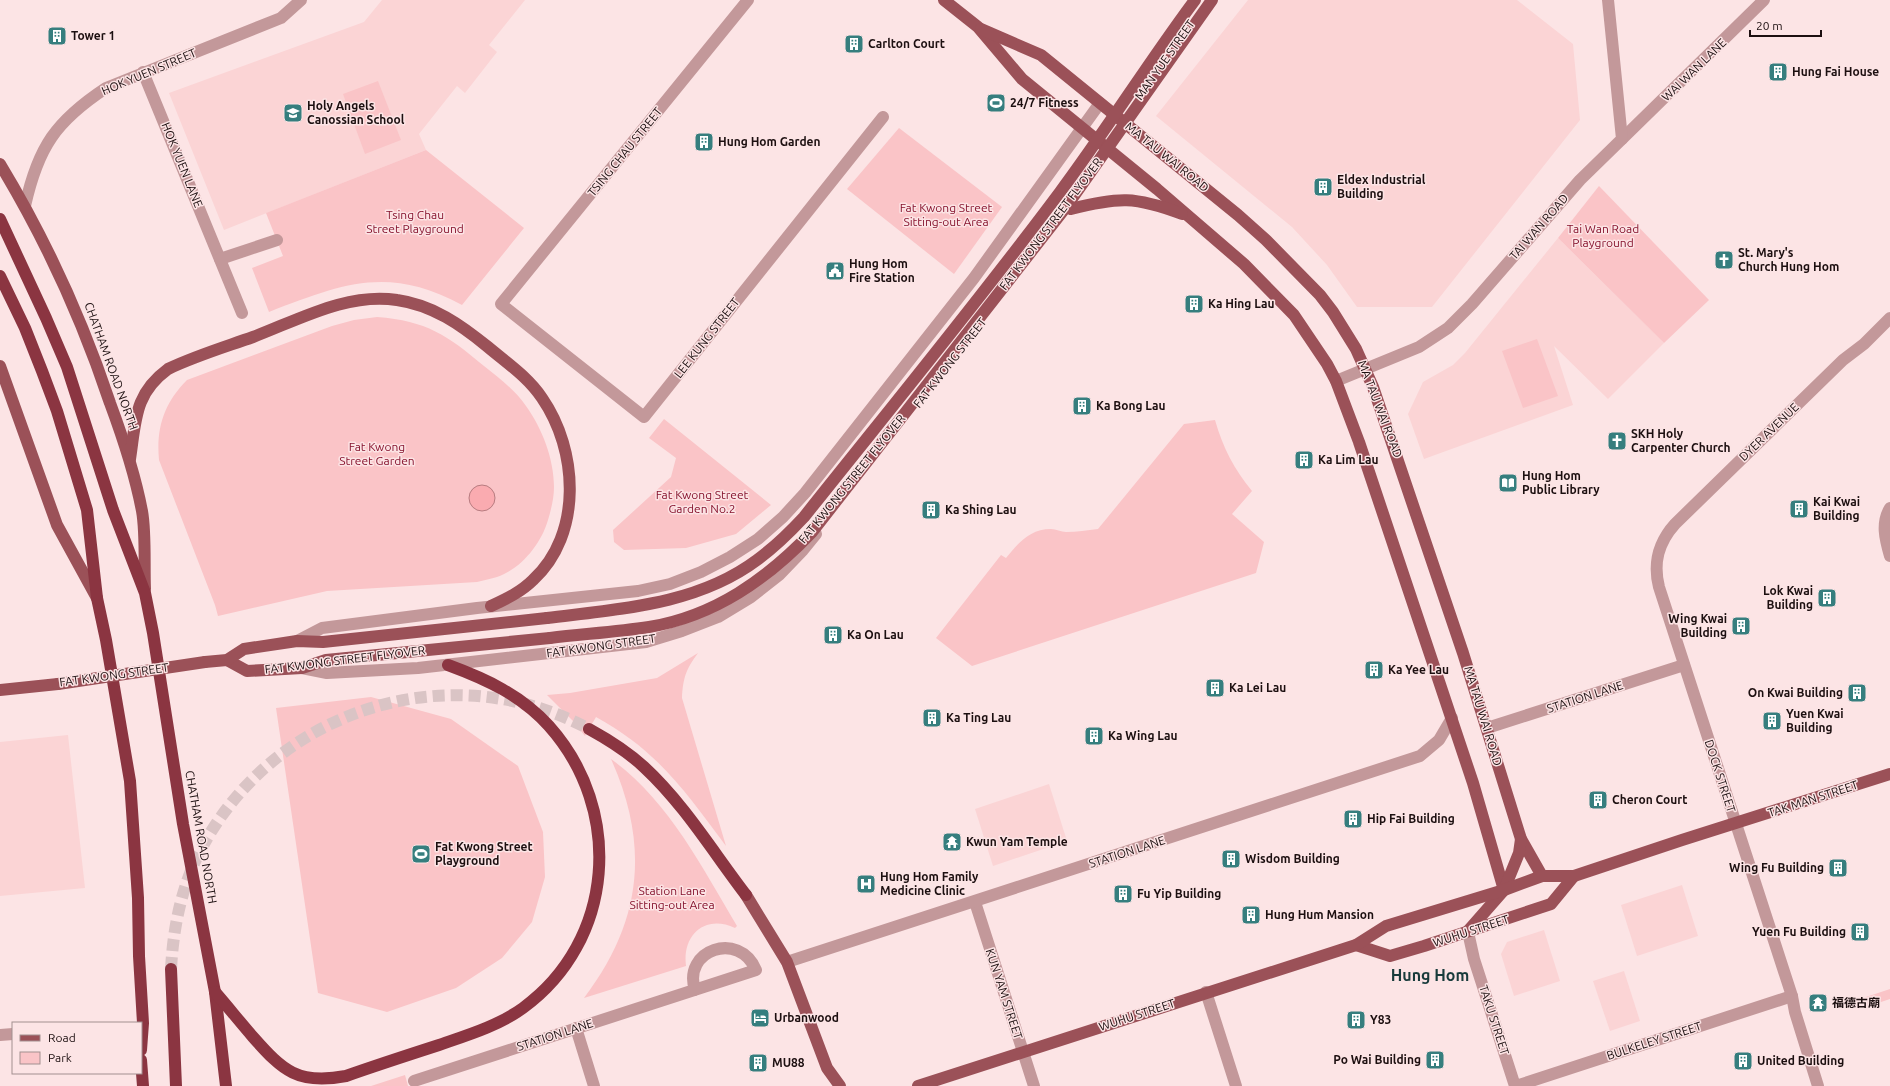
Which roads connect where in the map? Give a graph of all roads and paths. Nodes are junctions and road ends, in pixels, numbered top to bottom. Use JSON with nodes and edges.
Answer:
{"nodes":[{"id":1,"x":301,"y":0,"type":"edge"},
{"id":2,"x":748,"y":0,"type":"edge"},
{"id":3,"x":944,"y":0,"type":"edge"},
{"id":4,"x":1195,"y":0,"type":"edge"},
{"id":5,"x":1208,"y":0,"type":"edge"},
{"id":6,"x":1212,"y":0,"type":"edge"},
{"id":7,"x":1608,"y":0,"type":"edge"},
{"id":8,"x":1764,"y":0,"type":"edge"},
{"id":9,"x":978,"y":27,"type":"junction"},
{"id":10,"x":143,"y":72,"type":"junction"},
{"id":11,"x":1100,"y":103,"type":"junction"},
{"id":12,"x":883,"y":117,"type":"dead end"},
{"id":13,"x":1124,"y":122,"type":"junction"},
{"id":14,"x":1081,"y":128,"type":"junction"},
{"id":15,"x":1622,"y":139,"type":"junction"},
{"id":16,"x":1109,"y":150,"type":"junction"},
{"id":17,"x":0,"y":164,"type":"edge"},
{"id":18,"x":25,"y":206,"type":"junction"},
{"id":19,"x":1071,"y":209,"type":"junction"},
{"id":20,"x":1190,"y":217,"type":"junction"},
{"id":21,"x":0,"y":219,"type":"edge"},
{"id":22,"x":277,"y":240,"type":"dead end"},
{"id":23,"x":220,"y":259,"type":"junction"},
{"id":24,"x":0,"y":276,"type":"edge"},
{"id":25,"x":502,"y":304,"type":"joint"},
{"id":26,"x":242,"y":313,"type":"dead end"},
{"id":27,"x":1890,"y":318,"type":"edge"},
{"id":28,"x":0,"y":366,"type":"edge"},
{"id":29,"x":1365,"y":368,"type":"junction"},
{"id":30,"x":1336,"y":381,"type":"junction"},
{"id":31,"x":130,"y":459,"type":"junction"},
{"id":32,"x":1890,"y":508,"type":"edge"},
{"id":33,"x":1658,"y":553,"type":"joint"},
{"id":34,"x":1890,"y":556,"type":"edge"},
{"id":35,"x":145,"y":593,"type":"junction"},
{"id":36,"x":97,"y":598,"type":"junction"},
{"id":37,"x":491,"y":606,"type":"junction"},
{"id":38,"x":297,"y":641,"type":"junction"},
{"id":39,"x":227,"y":660,"type":"junction"},
{"id":40,"x":448,"y":664,"type":"junction"},
{"id":41,"x":1684,"y":665,"type":"junction"},
{"id":42,"x":302,"y":668,"type":"junction"},
{"id":43,"x":0,"y":690,"type":"edge"},
{"id":44,"x":1452,"y":718,"type":"junction"},
{"id":45,"x":1487,"y":728,"type":"junction"},
{"id":46,"x":589,"y":729,"type":"tunnel mouth"},
{"id":47,"x":1890,"y":774,"type":"edge"},
{"id":48,"x":1735,"y":823,"type":"junction"},
{"id":49,"x":1521,"y":839,"type":"junction"},
{"id":50,"x":1542,"y":876,"type":"junction"},
{"id":51,"x":1574,"y":876,"type":"junction"},
{"id":52,"x":1504,"y":890,"type":"junction"},
{"id":53,"x":746,"y":895,"type":"joint"},
{"id":54,"x":975,"y":902,"type":"junction"},
{"id":55,"x":1468,"y":932,"type":"junction"},
{"id":56,"x":1356,"y":945,"type":"junction"},
{"id":57,"x":787,"y":962,"type":"junction"},
{"id":58,"x":171,"y":969,"type":"tunnel mouth"},
{"id":59,"x":695,"y":990,"type":"junction"},
{"id":60,"x":215,"y":992,"type":"junction"},
{"id":61,"x":1206,"y":992,"type":"junction"},
{"id":62,"x":1792,"y":996,"type":"junction"},
{"id":63,"x":142,"y":1022,"type":"edge"},
{"id":64,"x":576,"y":1028,"type":"junction"},
{"id":65,"x":12,"y":1034,"type":"edge"},
{"id":66,"x":0,"y":1035,"type":"edge"},
{"id":67,"x":1023,"y":1052,"type":"junction"},
{"id":68,"x":142,"y":1073,"type":"edge"},
{"id":69,"x":414,"y":1081,"type":"dead end"},
{"id":70,"x":143,"y":1086,"type":"edge"},
{"id":71,"x":176,"y":1086,"type":"edge"},
{"id":72,"x":226,"y":1086,"type":"edge"},
{"id":73,"x":594,"y":1086,"type":"edge"},
{"id":74,"x":840,"y":1086,"type":"edge"},
{"id":75,"x":918,"y":1086,"type":"edge"},
{"id":76,"x":1034,"y":1086,"type":"edge"},
{"id":77,"x":1236,"y":1086,"type":"edge"},
{"id":78,"x":1516,"y":1086,"type":"edge"},
{"id":79,"x":1818,"y":1086,"type":"edge"}],
"edges":[{"from":1,"to":10,"type":"street","name":"HOK YUEN STREET"},
{"from":2,"to":25,"type":"street","name":"TSING CHAU STREET"},
{"from":3,"to":9,"type":"main road","name":"MA TAU WAI ROAD"},
{"from":4,"to":38,"type":"main road","name":"FAT KWONG STREET FLYOVER","bridge":true},
{"from":5,"to":13,"type":"street","name":"MAN YUE STREET"},
{"from":6,"to":42,"type":"main road","name":"FAT KWONG STREET FLYOVER","bridge":true},
{"from":7,"to":15,"type":"street"},
{"from":8,"to":15,"type":"street","name":"WAI WAN LANE"},
{"from":9,"to":11,"type":"main road","name":"MA TAU WAI ROAD"},
{"from":9,"to":14,"type":"main road","name":"MA TAU WAI ROAD"},
{"from":10,"to":18,"type":"street","name":"HOK YUEN STREET"},
{"from":10,"to":23,"type":"street","name":"HOK YUEN LANE"},
{"from":11,"to":13,"type":"main road","name":"MA TAU WAI ROAD"},
{"from":11,"to":14,"type":"street"},
{"from":12,"to":25,"type":"street","name":"LEE KUNG STREET"},
{"from":13,"to":16,"type":"street","name":"MAN YUE STREET"},
{"from":13,"to":29,"type":"main road","name":"MA TAU WAI ROAD"},
{"from":14,"to":16,"type":"main road","name":"MA TAU WAI ROAD"},
{"from":14,"to":37,"type":"street"},
{"from":15,"to":29,"type":"street","name":"TAI WAN ROAD"},
{"from":16,"to":19,"type":"street","name":"FAT KWONG STREET"},
{"from":16,"to":20,"type":"main road","name":"MA TAU WAI ROAD"},
{"from":17,"to":18,"type":"main road","name":"CHATHAM ROAD NORTH"},
{"from":18,"to":31,"type":"main road","name":"CHATHAM ROAD NORTH"},
{"from":19,"to":20,"type":"main road"},
{"from":19,"to":40,"type":"street","name":"FAT KWONG STREET"},
{"from":20,"to":30,"type":"main road","name":"MA TAU WAI ROAD"},
{"from":21,"to":35,"type":"highway","name":"CHATHAM ROAD NORTH"},
{"from":22,"to":23,"type":"street"},
{"from":23,"to":26,"type":"street","name":"HOK YUEN LANE"},
{"from":24,"to":36,"type":"highway"},
{"from":27,"to":33,"type":"street","name":"DYER AVENUE"},
{"from":28,"to":36,"type":"main road"},
{"from":29,"to":30,"type":"street","name":"TAI WAN ROAD"},
{"from":29,"to":45,"type":"main road","name":"MA TAU WAI ROAD"},
{"from":30,"to":44,"type":"main road","name":"MA TAU WAI ROAD"},
{"from":31,"to":35,"type":"main road","name":"CHATHAM ROAD NORTH"},
{"from":31,"to":37,"type":"main road"},
{"from":32,"to":34,"type":"street"},
{"from":33,"to":41,"type":"street","name":"DOCK STREET"},
{"from":35,"to":60,"type":"highway","name":"CHATHAM ROAD NORTH"},
{"from":36,"to":63,"type":"highway"},
{"from":37,"to":38,"type":"street"},
{"from":38,"to":39,"type":"main road","name":"FAT KWONG STREET FLYOVER"},
{"from":39,"to":42,"type":"main road","name":"FAT KWONG STREET FLYOVER"},
{"from":39,"to":43,"type":"main road","name":"FAT KWONG STREET","bridge":true},
{"from":40,"to":42,"type":"street","name":"FAT KWONG STREET"},
{"from":40,"to":60,"type":"highway"},
{"from":41,"to":45,"type":"street","name":"STATION LANE"},
{"from":41,"to":48,"type":"street","name":"DOCK STREET"},
{"from":44,"to":52,"type":"main road","name":"MA TAU WAI ROAD"},
{"from":44,"to":54,"type":"street","name":"STATION LANE"},
{"from":45,"to":49,"type":"main road","name":"MA TAU WAI ROAD"},
{"from":46,"to":53,"type":"highway"},
{"from":47,"to":48,"type":"main road","name":"TAK MAN STREET"},
{"from":48,"to":51,"type":"main road","name":"WUHU STREET"},
{"from":48,"to":62,"type":"street","name":"DOCK STREET"},
{"from":49,"to":50,"type":"main road","name":"MA TAU WAI ROAD"},
{"from":49,"to":52,"type":"main road"},
{"from":50,"to":51,"type":"main road","name":"WUHU STREET"},
{"from":50,"to":52,"type":"main road","name":"WUHU STREET"},
{"from":51,"to":55,"type":"main road","name":"WUHU STREET"},
{"from":52,"to":55,"type":"main road"},
{"from":52,"to":56,"type":"main road","name":"WUHU STREET"},
{"from":53,"to":57,"type":"main road"},
{"from":54,"to":57,"type":"street","name":"STATION LANE"},
{"from":54,"to":67,"type":"street","name":"KUN YAM STREET"},
{"from":55,"to":56,"type":"main road","name":"WUHU STREET"},
{"from":55,"to":78,"type":"street","name":"TAKU STREET"},
{"from":56,"to":61,"type":"main road","name":"WUHU STREET"},
{"from":57,"to":74,"type":"main road"},
{"from":58,"to":71,"type":"highway"},
{"from":59,"to":59,"type":"street","name":"STATION LANE"},
{"from":59,"to":64,"type":"street","name":"STATION LANE"},
{"from":60,"to":72,"type":"highway","name":"CHATHAM ROAD NORTH"},
{"from":61,"to":67,"type":"main road","name":"WUHU STREET"},
{"from":61,"to":77,"type":"street"},
{"from":62,"to":78,"type":"street","name":"BULKELEY STREET"},
{"from":62,"to":79,"type":"street","name":"DOCK STREET"},
{"from":64,"to":69,"type":"street","name":"STATION LANE"},
{"from":64,"to":73,"type":"street"},
{"from":65,"to":66,"type":"street"},
{"from":67,"to":75,"type":"main road","name":"WUHU STREET"},
{"from":67,"to":76,"type":"street","name":"KUN YAM STREET"},
{"from":68,"to":70,"type":"highway"}]}
